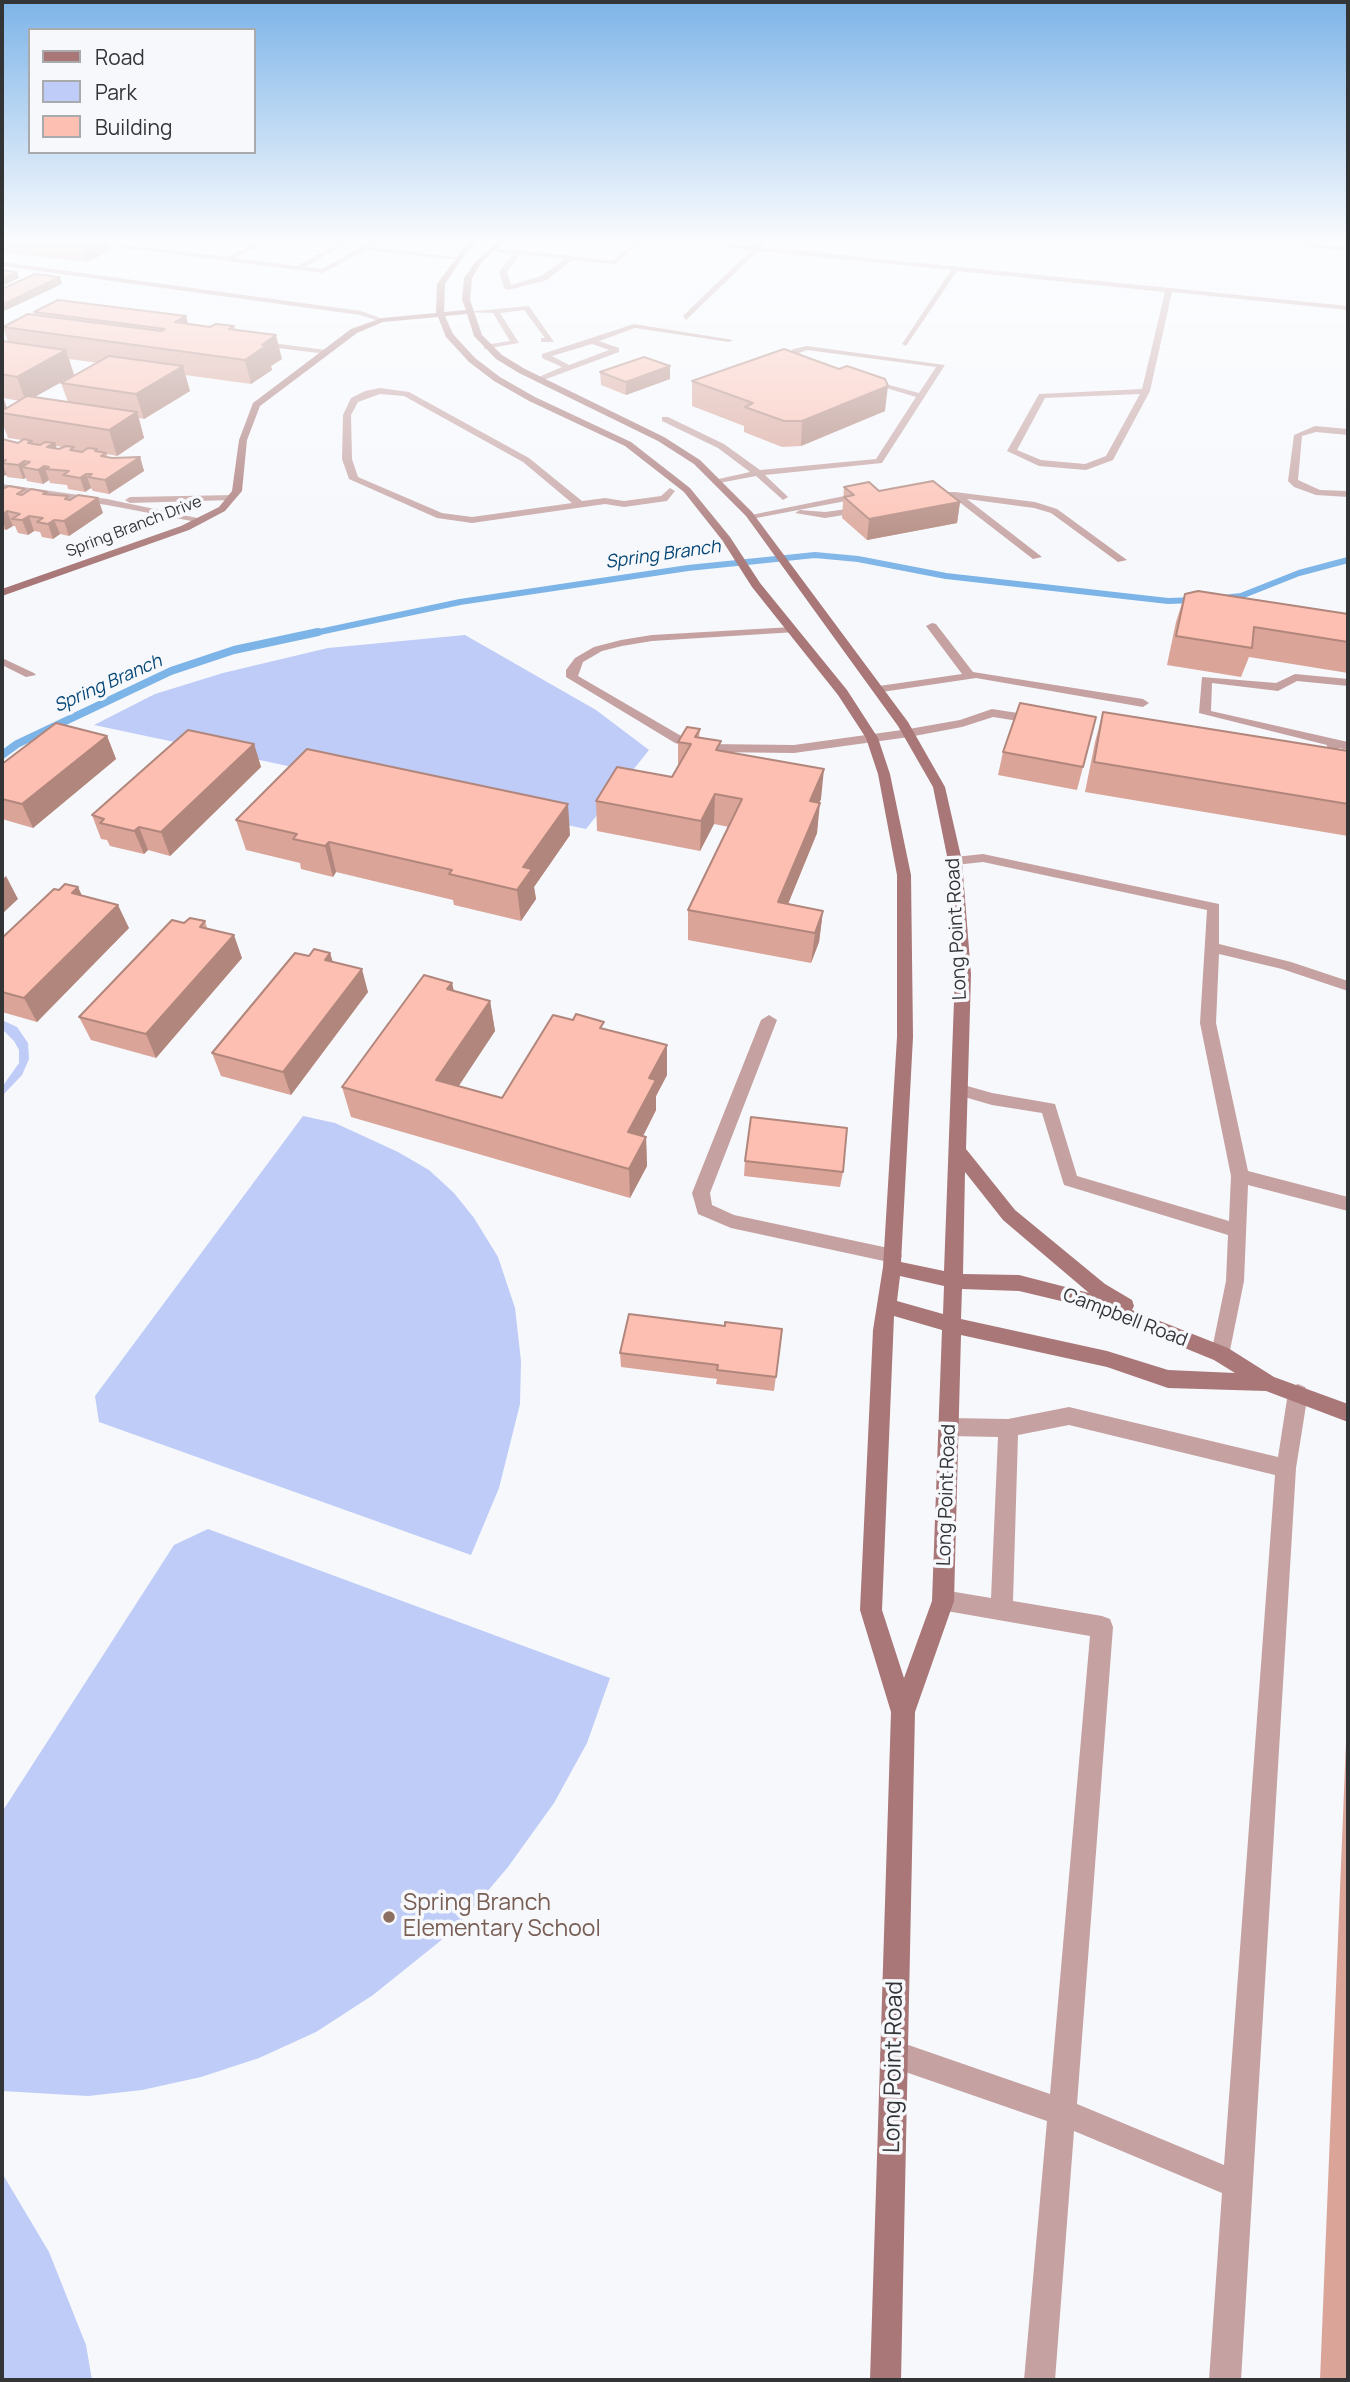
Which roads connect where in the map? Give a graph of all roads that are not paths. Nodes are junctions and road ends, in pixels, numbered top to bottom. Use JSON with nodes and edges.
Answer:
{"nodes":[{"id":1,"x":326,"y":352,"type":"edge"},
{"id":2,"x":464,"y":352,"type":"edge"},
{"id":3,"x":493,"y":352,"type":"edge"},
{"id":4,"x":557,"y":352,"type":"edge"},
{"id":5,"x":613,"y":352,"type":"edge"},
{"id":6,"x":795,"y":352,"type":"edge"},
{"id":7,"x":840,"y":352,"type":"edge"},
{"id":8,"x":1155,"y":352,"type":"edge"},
{"id":9,"x":568,"y":367,"type":"junction"},
{"id":10,"x":827,"y":368,"type":"edge"},
{"id":11,"x":854,"y":377,"type":"edge"},
{"id":12,"x":538,"y":379,"type":"junction"},
{"id":13,"x":1146,"y":391,"type":"junction"},
{"id":14,"x":921,"y":396,"type":"junction"},
{"id":15,"x":665,"y":419,"type":"dead end"},
{"id":16,"x":1348,"y":432,"type":"edge"},
{"id":17,"x":758,"y":473,"type":"junction"},
{"id":18,"x":702,"y":486,"type":"junction"},
{"id":19,"x":2,"y":487,"type":"edge"},
{"id":20,"x":876,"y":493,"type":"edge"},
{"id":21,"x":1348,"y":494,"type":"edge"},
{"id":22,"x":921,"y":495,"type":"edge"},
{"id":23,"x":955,"y":495,"type":"junction"},
{"id":24,"x":178,"y":497,"type":"junction"},
{"id":25,"x":232,"y":497,"type":"junction"},
{"id":26,"x":783,"y":497,"type":"dead end"},
{"id":27,"x":107,"y":502,"type":"junction"},
{"id":28,"x":580,"y":505,"type":"junction"},
{"id":29,"x":791,"y":509,"type":"junction"},
{"id":30,"x":158,"y":512,"type":"junction"},
{"id":31,"x":847,"y":512,"type":"edge"},
{"id":32,"x":751,"y":516,"type":"junction"},
{"id":33,"x":202,"y":520,"type":"junction"},
{"id":34,"x":1037,"y":557,"type":"dead end"},
{"id":35,"x":1122,"y":560,"type":"dead end"},
{"id":36,"x":2,"y":593,"type":"edge"},
{"id":37,"x":932,"y":626,"type":"dead end"},
{"id":38,"x":792,"y":630,"type":"junction"},
{"id":39,"x":2,"y":661,"type":"edge"},
{"id":40,"x":30,"y":675,"type":"dead end"},
{"id":41,"x":970,"y":676,"type":"junction"},
{"id":42,"x":1348,"y":682,"type":"edge"},
{"id":43,"x":880,"y":690,"type":"junction"},
{"id":44,"x":1143,"y":703,"type":"dead end"},
{"id":45,"x":1047,"y":722,"type":"edge"},
{"id":46,"x":909,"y":733,"type":"junction"},
{"id":47,"x":872,"y":738,"type":"junction"},
{"id":48,"x":1333,"y":744,"type":"junction"},
{"id":49,"x":1348,"y":746,"type":"edge"},
{"id":50,"x":1322,"y":768,"type":"edge"},
{"id":51,"x":956,"y":861,"type":"junction"},
{"id":52,"x":1212,"y":947,"type":"junction"},
{"id":53,"x":1348,"y":986,"type":"edge"},
{"id":54,"x":769,"y":1020,"type":"dead end"},
{"id":55,"x":960,"y":1090,"type":"junction"},
{"id":56,"x":958,"y":1151,"type":"junction"},
{"id":57,"x":1240,"y":1176,"type":"junction"},
{"id":58,"x":1348,"y":1205,"type":"edge"},
{"id":59,"x":1237,"y":1231,"type":"junction"},
{"id":60,"x":892,"y":1261,"type":"junction"},
{"id":61,"x":955,"y":1282,"type":"junction"},
{"id":62,"x":886,"y":1306,"type":"junction"},
{"id":63,"x":953,"y":1325,"type":"junction"},
{"id":64,"x":1169,"y":1335,"type":"junction"},
{"id":65,"x":1222,"y":1354,"type":"junction"},
{"id":66,"x":1267,"y":1383,"type":"junction"},
{"id":67,"x":1298,"y":1393,"type":"junction"},
{"id":68,"x":1348,"y":1413,"type":"edge"},
{"id":69,"x":949,"y":1427,"type":"junction"},
{"id":70,"x":1008,"y":1428,"type":"junction"},
{"id":71,"x":1286,"y":1468,"type":"junction"},
{"id":72,"x":943,"y":1601,"type":"junction"},
{"id":73,"x":1002,"y":1611,"type":"junction"},
{"id":74,"x":903,"y":1712,"type":"junction"},
{"id":75,"x":894,"y":2054,"type":"junction"},
{"id":76,"x":1062,"y":2112,"type":"junction"},
{"id":77,"x":1237,"y":2185,"type":"junction"},
{"id":78,"x":886,"y":2380,"type":"edge"},
{"id":79,"x":1039,"y":2380,"type":"edge"},
{"id":80,"x":1224,"y":2380,"type":"edge"}],
"edges":[{"from":1,"to":25,"type":"main road"},
{"from":2,"to":18,"type":"main road","name":"Long Point Road"},
{"from":3,"to":12,"type":"main road","name":"Long Point Road"},
{"from":4,"to":9,"type":"street"},
{"from":5,"to":9,"type":"street"},
{"from":6,"to":10,"type":"street"},
{"from":7,"to":14,"type":"street"},
{"from":8,"to":13,"type":"street"},
{"from":9,"to":12,"type":"street"},
{"from":11,"to":14,"type":"street"},
{"from":12,"to":18,"type":"main road","name":"Long Point Road"},
{"from":13,"to":13,"type":"street"},
{"from":14,"to":17,"type":"street"},
{"from":15,"to":17,"type":"street"},
{"from":16,"to":21,"type":"street"},
{"from":17,"to":18,"type":"street"},
{"from":17,"to":26,"type":"street"},
{"from":18,"to":28,"type":"street"},
{"from":18,"to":32,"type":"main road","name":"Long Point Road"},
{"from":18,"to":38,"type":"main road","name":"Long Point Road"},
{"from":19,"to":27,"type":"street"},
{"from":20,"to":29,"type":"street"},
{"from":22,"to":23,"type":"street"},
{"from":23,"to":34,"type":"street"},
{"from":23,"to":35,"type":"street"},
{"from":24,"to":25,"type":"street"},
{"from":24,"to":27,"type":"street"},
{"from":24,"to":30,"type":"street"},
{"from":25,"to":33,"type":"main road","name":"Spring Branch Drive"},
{"from":27,"to":30,"type":"street"},
{"from":28,"to":28,"type":"street"},
{"from":29,"to":31,"type":"street"},
{"from":29,"to":32,"type":"street"},
{"from":30,"to":33,"type":"street"},
{"from":32,"to":43,"type":"main road","name":"Long Point Road"},
{"from":33,"to":36,"type":"main road","name":"Spring Branch Drive"},
{"from":37,"to":41,"type":"street"},
{"from":38,"to":47,"type":"main road","name":"Long Point Road"},
{"from":38,"to":47,"type":"street"},
{"from":39,"to":40,"type":"street"},
{"from":41,"to":43,"type":"street"},
{"from":41,"to":44,"type":"street"},
{"from":42,"to":48,"type":"street"},
{"from":43,"to":46,"type":"main road","name":"Long Point Road"},
{"from":45,"to":46,"type":"street"},
{"from":46,"to":47,"type":"street"},
{"from":46,"to":51,"type":"main road","name":"Long Point Road"},
{"from":47,"to":60,"type":"main road","name":"Long Point Road"},
{"from":48,"to":49,"type":"street"},
{"from":48,"to":50,"type":"street"},
{"from":51,"to":52,"type":"street"},
{"from":51,"to":55,"type":"main road","name":"Long Point Road"},
{"from":52,"to":53,"type":"street"},
{"from":52,"to":57,"type":"street"},
{"from":54,"to":60,"type":"street"},
{"from":55,"to":56,"type":"main road","name":"Long Point Road"},
{"from":55,"to":59,"type":"street"},
{"from":56,"to":61,"type":"main road","name":"Long Point Road"},
{"from":56,"to":64,"type":"main road"},
{"from":57,"to":58,"type":"street"},
{"from":57,"to":59,"type":"street"},
{"from":59,"to":65,"type":"street"},
{"from":60,"to":61,"type":"main road","name":"Campbell Road"},
{"from":60,"to":62,"type":"main road","name":"Long Point Road"},
{"from":61,"to":63,"type":"main road","name":"Long Point Road"},
{"from":61,"to":64,"type":"main road","name":"Campbell Road"},
{"from":62,"to":63,"type":"main road","name":"Campbell Road"},
{"from":62,"to":74,"type":"main road","name":"Long Point Road"},
{"from":63,"to":66,"type":"main road","name":"Campbell Road"},
{"from":63,"to":69,"type":"main road","name":"Long Point Road"},
{"from":64,"to":65,"type":"main road","name":"Campbell Road"},
{"from":65,"to":66,"type":"main road","name":"Campbell Road"},
{"from":66,"to":67,"type":"main road","name":"Campbell Road"},
{"from":67,"to":68,"type":"main road","name":"Campbell Road"},
{"from":67,"to":71,"type":"street"},
{"from":69,"to":70,"type":"street"},
{"from":69,"to":72,"type":"main road","name":"Long Point Road"},
{"from":70,"to":71,"type":"street"},
{"from":70,"to":73,"type":"street"},
{"from":71,"to":77,"type":"street"},
{"from":72,"to":73,"type":"street"},
{"from":72,"to":74,"type":"main road","name":"Long Point Road"},
{"from":73,"to":76,"type":"street"},
{"from":74,"to":75,"type":"main road","name":"Long Point Road"},
{"from":75,"to":76,"type":"street"},
{"from":75,"to":78,"type":"main road","name":"Long Point Road"},
{"from":76,"to":77,"type":"street"},
{"from":76,"to":79,"type":"street"},
{"from":77,"to":80,"type":"street"}]}
